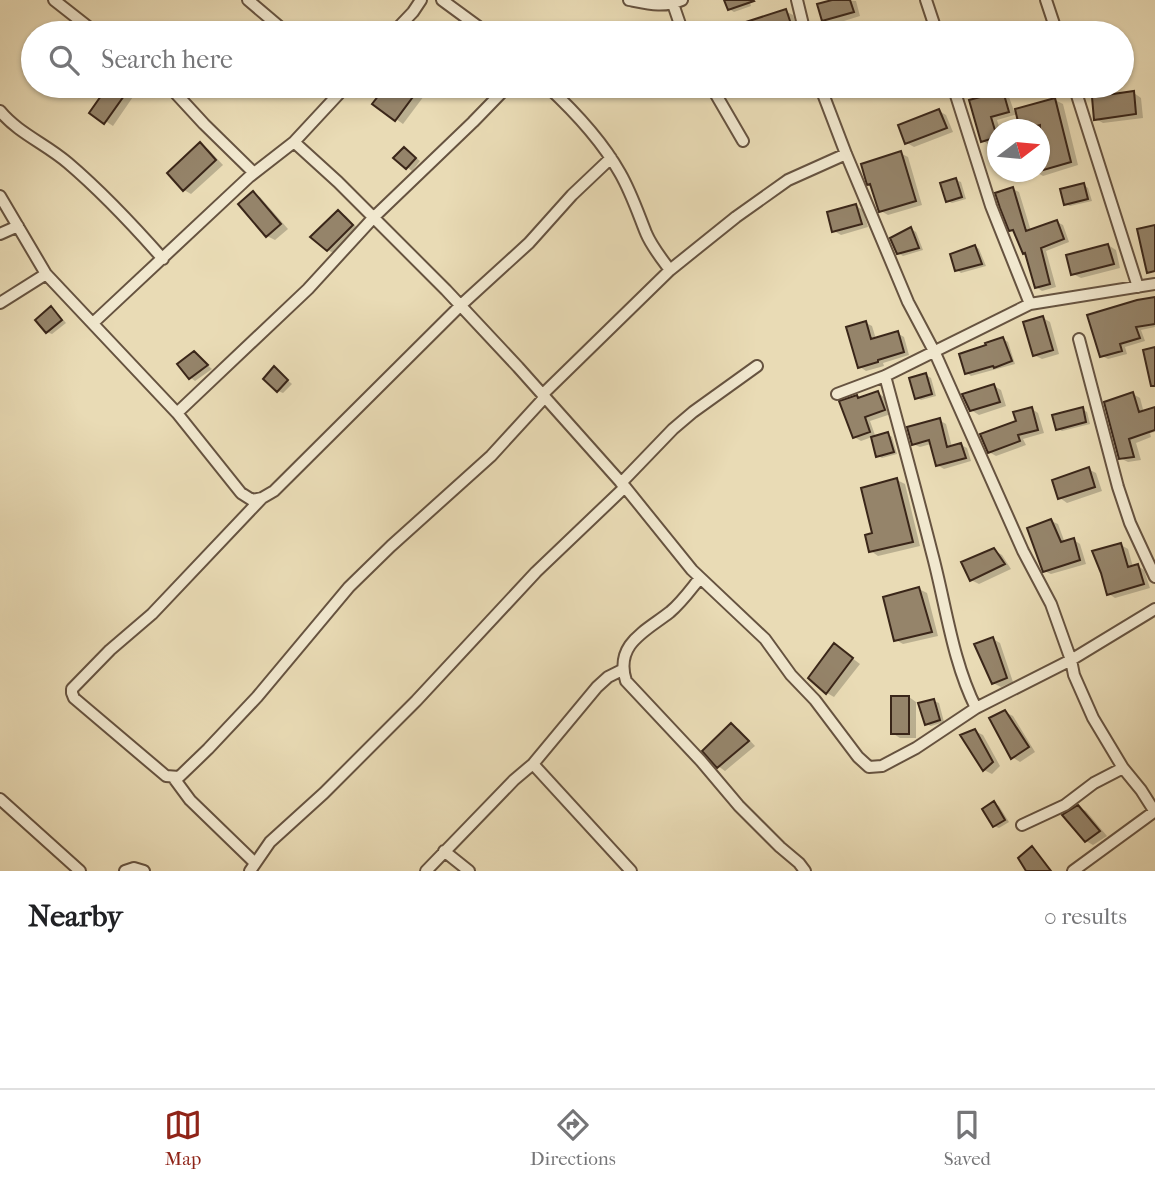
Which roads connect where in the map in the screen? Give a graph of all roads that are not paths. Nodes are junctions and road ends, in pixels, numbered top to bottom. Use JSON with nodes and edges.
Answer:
{"nodes":[{"id":1,"x":54,"y":0,"type":"edge"},
{"id":2,"x":248,"y":0,"type":"edge"},
{"id":3,"x":421,"y":0,"type":"edge"},
{"id":4,"x":442,"y":0,"type":"edge"},
{"id":5,"x":629,"y":0,"type":"edge"},
{"id":6,"x":797,"y":0,"type":"edge"},
{"id":7,"x":926,"y":0,"type":"edge"},
{"id":8,"x":1046,"y":0,"type":"edge"},
{"id":9,"x":678,"y":2,"type":"edge"},
{"id":10,"x":81,"y":21,"type":"edge"},
{"id":11,"x":273,"y":21,"type":"edge"},
{"id":12,"x":404,"y":21,"type":"edge"},
{"id":13,"x":471,"y":21,"type":"edge"},
{"id":14,"x":681,"y":21,"type":"edge"},
{"id":15,"x":802,"y":21,"type":"edge"},
{"id":16,"x":933,"y":21,"type":"edge"},
{"id":17,"x":1053,"y":21,"type":"edge"},
{"id":18,"x":180,"y":98,"type":"edge"},
{"id":19,"x":335,"y":98,"type":"edge"},
{"id":20,"x":496,"y":98,"type":"edge"},
{"id":21,"x":558,"y":98,"type":"edge"},
{"id":22,"x":718,"y":98,"type":"edge"},
{"id":23,"x":825,"y":98,"type":"edge"},
{"id":24,"x":957,"y":98,"type":"edge"},
{"id":25,"x":1078,"y":98,"type":"edge"},
{"id":26,"x":0,"y":111,"type":"edge"},
{"id":27,"x":743,"y":141,"type":"dead end"},
{"id":28,"x":294,"y":142,"type":"junction"},
{"id":29,"x":846,"y":154,"type":"junction"},
{"id":30,"x":611,"y":158,"type":"junction"},
{"id":31,"x":254,"y":173,"type":"junction"},
{"id":32,"x":0,"y":196,"type":"edge"},
{"id":33,"x":374,"y":217,"type":"junction"},
{"id":34,"x":18,"y":226,"type":"junction"},
{"id":35,"x":0,"y":234,"type":"edge"},
{"id":36,"x":163,"y":259,"type":"junction"},
{"id":37,"x":670,"y":270,"type":"junction"},
{"id":38,"x":47,"y":274,"type":"junction"},
{"id":39,"x":1155,"y":284,"type":"edge"},
{"id":40,"x":1138,"y":286,"type":"junction"},
{"id":41,"x":0,"y":303,"type":"edge"},
{"id":42,"x":1030,"y":304,"type":"junction"},
{"id":43,"x":461,"y":305,"type":"junction"},
{"id":44,"x":93,"y":323,"type":"junction"},
{"id":45,"x":1079,"y":339,"type":"dead end"},
{"id":46,"x":935,"y":353,"type":"junction"},
{"id":47,"x":757,"y":366,"type":"dead end"},
{"id":48,"x":885,"y":376,"type":"junction"},
{"id":49,"x":837,"y":394,"type":"dead end"},
{"id":50,"x":544,"y":396,"type":"junction"},
{"id":51,"x":177,"y":413,"type":"junction"},
{"id":52,"x":623,"y":485,"type":"junction"},
{"id":53,"x":262,"y":498,"type":"junction"},
{"id":54,"x":1155,"y":577,"type":"edge"},
{"id":55,"x":700,"y":578,"type":"junction"},
{"id":56,"x":1155,"y":609,"type":"edge"},
{"id":57,"x":1071,"y":660,"type":"junction"},
{"id":58,"x":622,"y":670,"type":"junction"},
{"id":59,"x":976,"y":708,"type":"junction"},
{"id":60,"x":533,"y":764,"type":"junction"},
{"id":61,"x":1123,"y":768,"type":"junction"},
{"id":62,"x":173,"y":778,"type":"junction"},
{"id":63,"x":0,"y":799,"type":"edge"},
{"id":64,"x":1155,"y":811,"type":"edge"},
{"id":65,"x":1022,"y":825,"type":"dead end"},
{"id":66,"x":444,"y":851,"type":"junction"},
{"id":67,"x":253,"y":867,"type":"edge"},
{"id":68,"x":80,"y":871,"type":"edge"},
{"id":69,"x":125,"y":871,"type":"edge"},
{"id":70,"x":144,"y":871,"type":"edge"},
{"id":71,"x":426,"y":871,"type":"edge"},
{"id":72,"x":469,"y":871,"type":"edge"},
{"id":73,"x":631,"y":871,"type":"edge"},
{"id":74,"x":805,"y":871,"type":"edge"},
{"id":75,"x":1073,"y":871,"type":"edge"}],
"edges":[{"from":1,"to":10,"type":"street"},
{"from":2,"to":11,"type":"street"},
{"from":3,"to":12,"type":"street"},
{"from":4,"to":13,"type":"street"},
{"from":5,"to":9,"type":"street"},
{"from":6,"to":15,"type":"street"},
{"from":7,"to":16,"type":"street"},
{"from":8,"to":17,"type":"street"},
{"from":9,"to":14,"type":"street"},
{"from":18,"to":31,"type":"street"},
{"from":19,"to":28,"type":"street"},
{"from":20,"to":33,"type":"street"},
{"from":21,"to":30,"type":"street"},
{"from":22,"to":27,"type":"street"},
{"from":23,"to":29,"type":"street"},
{"from":24,"to":42,"type":"street"},
{"from":25,"to":40,"type":"street"},
{"from":26,"to":36,"type":"street"},
{"from":28,"to":31,"type":"street"},
{"from":28,"to":33,"type":"street"},
{"from":29,"to":37,"type":"street"},
{"from":29,"to":46,"type":"street"},
{"from":30,"to":37,"type":"street"},
{"from":30,"to":43,"type":"street"},
{"from":31,"to":36,"type":"street"},
{"from":32,"to":34,"type":"street"},
{"from":33,"to":43,"type":"street"},
{"from":33,"to":51,"type":"street"},
{"from":34,"to":35,"type":"street"},
{"from":34,"to":38,"type":"street"},
{"from":36,"to":44,"type":"street"},
{"from":37,"to":50,"type":"street"},
{"from":38,"to":41,"type":"street"},
{"from":38,"to":44,"type":"street"},
{"from":39,"to":40,"type":"street"},
{"from":40,"to":42,"type":"street"},
{"from":42,"to":46,"type":"street"},
{"from":43,"to":50,"type":"street"},
{"from":43,"to":53,"type":"street"},
{"from":44,"to":51,"type":"street"},
{"from":45,"to":54,"type":"street"},
{"from":46,"to":48,"type":"street"},
{"from":46,"to":57,"type":"street"},
{"from":47,"to":52,"type":"street"},
{"from":48,"to":49,"type":"street"},
{"from":48,"to":59,"type":"street"},
{"from":50,"to":52,"type":"street"},
{"from":50,"to":62,"type":"street"},
{"from":51,"to":53,"type":"street"},
{"from":52,"to":55,"type":"street"},
{"from":52,"to":67,"type":"street"},
{"from":53,"to":62,"type":"street"},
{"from":55,"to":58,"type":"street"},
{"from":55,"to":59,"type":"street"},
{"from":56,"to":57,"type":"street"},
{"from":57,"to":59,"type":"street"},
{"from":57,"to":61,"type":"street"},
{"from":58,"to":60,"type":"street"},
{"from":58,"to":74,"type":"street"},
{"from":60,"to":66,"type":"street"},
{"from":60,"to":73,"type":"street"},
{"from":61,"to":64,"type":"street"},
{"from":61,"to":65,"type":"street"},
{"from":62,"to":67,"type":"street"},
{"from":63,"to":68,"type":"street"},
{"from":64,"to":75,"type":"street"},
{"from":66,"to":71,"type":"street"},
{"from":66,"to":72,"type":"street"},
{"from":69,"to":70,"type":"street"}]}
